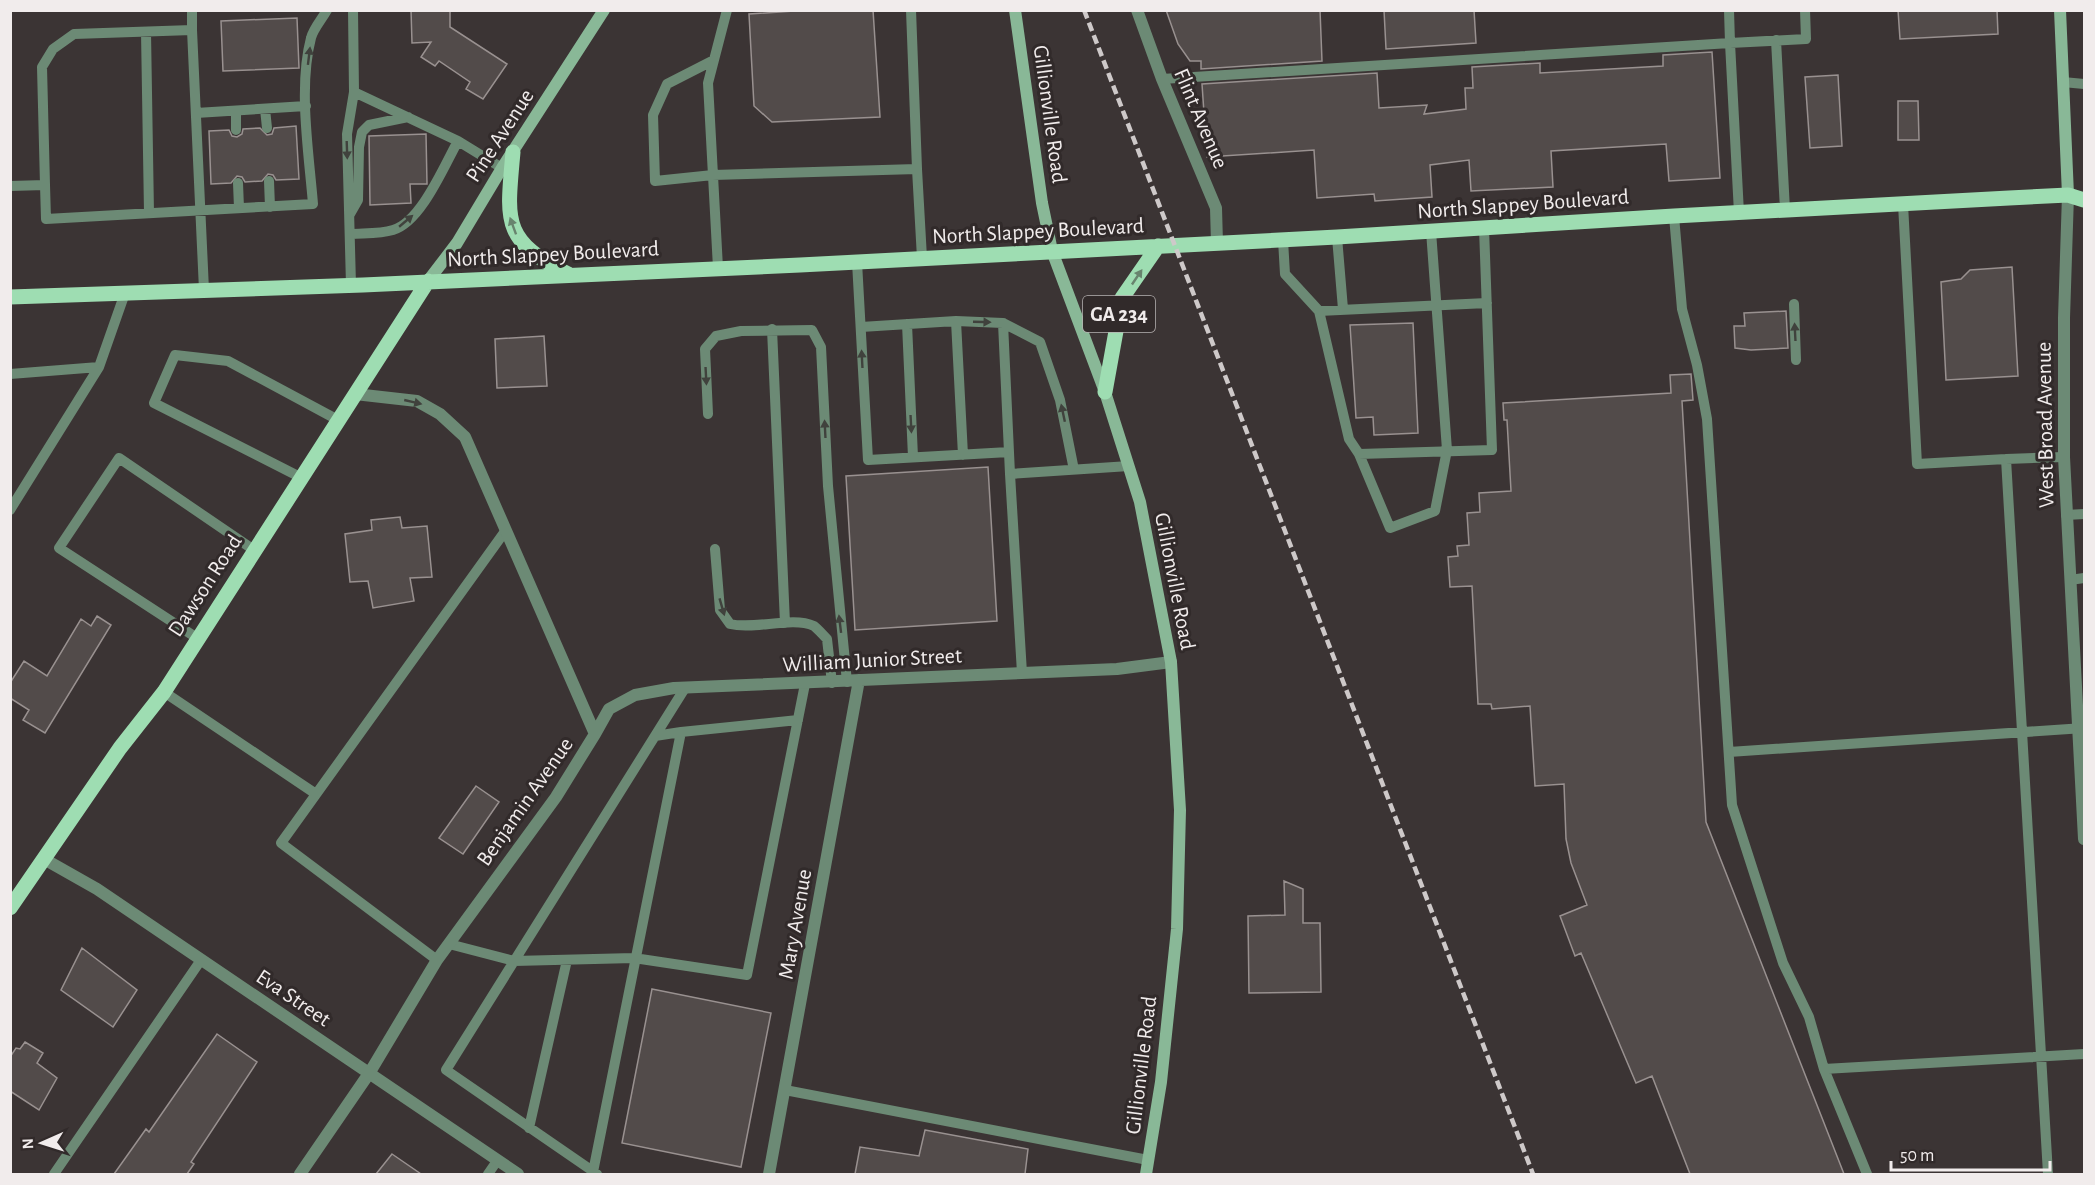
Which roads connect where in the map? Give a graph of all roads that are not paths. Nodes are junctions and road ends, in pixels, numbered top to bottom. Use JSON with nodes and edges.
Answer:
{"nodes":[{"id":1,"x":192,"y":10,"type":"edge"},
{"id":2,"x":327,"y":10,"type":"edge"},
{"id":3,"x":353,"y":10,"type":"edge"},
{"id":4,"x":604,"y":10,"type":"edge"},
{"id":5,"x":727,"y":10,"type":"edge"},
{"id":6,"x":911,"y":10,"type":"edge"},
{"id":7,"x":1015,"y":10,"type":"edge"},
{"id":8,"x":1137,"y":10,"type":"edge"},
{"id":9,"x":1729,"y":10,"type":"edge"},
{"id":10,"x":1804,"y":10,"type":"edge"},
{"id":11,"x":2060,"y":10,"type":"edge"},
{"id":12,"x":192,"y":30,"type":"junction"},
{"id":13,"x":146,"y":32,"type":"junction"},
{"id":14,"x":1776,"y":40,"type":"junction"},
{"id":15,"x":1730,"y":43,"type":"junction"},
{"id":16,"x":714,"y":60,"type":"junction"},
{"id":17,"x":1162,"y":79,"type":"junction"},
{"id":18,"x":2063,"y":82,"type":"junction"},
{"id":19,"x":2085,"y":84,"type":"edge"},
{"id":20,"x":354,"y":92,"type":"junction"},
{"id":21,"x":306,"y":106,"type":"junction"},
{"id":22,"x":265,"y":109,"type":"junction"},
{"id":23,"x":236,"y":111,"type":"junction"},
{"id":24,"x":196,"y":113,"type":"junction"},
{"id":25,"x":408,"y":117,"type":"junction"},
{"id":26,"x":267,"y":128,"type":"dead end"},
{"id":27,"x":236,"y":130,"type":"dead end"},
{"id":28,"x":458,"y":141,"type":"junction"},
{"id":29,"x":513,"y":152,"type":"junction"},
{"id":30,"x":501,"y":168,"type":"junction"},
{"id":31,"x":917,"y":169,"type":"junction"},
{"id":32,"x":713,"y":175,"type":"junction"},
{"id":33,"x":269,"y":181,"type":"dead end"},
{"id":34,"x":237,"y":183,"type":"dead end"},
{"id":35,"x":45,"y":185,"type":"junction"},
{"id":36,"x":10,"y":186,"type":"edge"},
{"id":37,"x":2085,"y":189,"type":"edge"},
{"id":38,"x":2068,"y":195,"type":"junction"},
{"id":39,"x":2085,"y":200,"type":"edge"},
{"id":40,"x":1904,"y":204,"type":"junction"},
{"id":41,"x":270,"y":207,"type":"junction"},
{"id":42,"x":239,"y":208,"type":"junction"},
{"id":43,"x":200,"y":210,"type":"junction"},
{"id":44,"x":1785,"y":210,"type":"junction"},
{"id":45,"x":149,"y":213,"type":"junction"},
{"id":46,"x":1740,"y":213,"type":"junction"},
{"id":47,"x":350,"y":214,"type":"junction"},
{"id":48,"x":1674,"y":216,"type":"junction"},
{"id":49,"x":1484,"y":228,"type":"junction"},
{"id":50,"x":1431,"y":231,"type":"junction"},
{"id":51,"x":351,"y":234,"type":"junction"},
{"id":52,"x":1337,"y":237,"type":"junction"},
{"id":53,"x":1283,"y":240,"type":"junction"},
{"id":54,"x":1217,"y":243,"type":"junction"},
{"id":55,"x":1158,"y":246,"type":"junction"},
{"id":56,"x":1052,"y":251,"type":"junction"},
{"id":57,"x":922,"y":258,"type":"junction"},
{"id":58,"x":857,"y":262,"type":"junction"},
{"id":59,"x":718,"y":268,"type":"junction"},
{"id":60,"x":571,"y":276,"type":"junction"},
{"id":61,"x":428,"y":281,"type":"junction"},
{"id":62,"x":351,"y":285,"type":"junction"},
{"id":63,"x":204,"y":290,"type":"junction"},
{"id":64,"x":125,"y":293,"type":"junction"},
{"id":65,"x":10,"y":297,"type":"edge"},
{"id":66,"x":1486,"y":303,"type":"junction"},
{"id":67,"x":1794,"y":304,"type":"dead end"},
{"id":68,"x":1437,"y":305,"type":"junction"},
{"id":69,"x":1343,"y":309,"type":"junction"},
{"id":70,"x":1319,"y":311,"type":"junction"},
{"id":71,"x":956,"y":321,"type":"junction"},
{"id":72,"x":1003,"y":323,"type":"junction"},
{"id":73,"x":907,"y":324,"type":"junction"},
{"id":74,"x":861,"y":327,"type":"junction"},
{"id":75,"x":772,"y":329,"type":"junction"},
{"id":76,"x":1796,"y":360,"type":"dead end"},
{"id":77,"x":99,"y":367,"type":"junction"},
{"id":78,"x":10,"y":374,"type":"edge"},
{"id":79,"x":1105,"y":392,"type":"junction"},
{"id":80,"x":355,"y":394,"type":"junction"},
{"id":81,"x":708,"y":414,"type":"dead end"},
{"id":82,"x":338,"y":420,"type":"junction"},
{"id":83,"x":1447,"y":450,"type":"junction"},
{"id":84,"x":1010,"y":452,"type":"junction"},
{"id":85,"x":963,"y":454,"type":"junction"},
{"id":86,"x":1359,"y":454,"type":"junction"},
{"id":87,"x":2064,"y":457,"type":"junction"},
{"id":88,"x":913,"y":458,"type":"junction"},
{"id":89,"x":2006,"y":459,"type":"junction"},
{"id":90,"x":1129,"y":466,"type":"junction"},
{"id":91,"x":1074,"y":470,"type":"junction"},
{"id":92,"x":1010,"y":474,"type":"junction"},
{"id":93,"x":300,"y":477,"type":"junction"},
{"id":94,"x":10,"y":510,"type":"edge"},
{"id":95,"x":2085,"y":514,"type":"edge"},
{"id":96,"x":2066,"y":515,"type":"junction"},
{"id":97,"x":506,"y":530,"type":"junction"},
{"id":98,"x":715,"y":549,"type":"dead end"},
{"id":99,"x":254,"y":550,"type":"junction"},
{"id":100,"x":2085,"y":578,"type":"edge"},
{"id":101,"x":2070,"y":579,"type":"junction"},
{"id":102,"x":785,"y":623,"type":"junction"},
{"id":103,"x":197,"y":638,"type":"junction"},
{"id":104,"x":1171,"y":662,"type":"junction"},
{"id":105,"x":1022,"y":673,"type":"junction"},
{"id":106,"x":853,"y":681,"type":"junction"},
{"id":107,"x":832,"y":683,"type":"junction"},
{"id":108,"x":805,"y":684,"type":"junction"},
{"id":109,"x":685,"y":688,"type":"junction"},
{"id":110,"x":164,"y":692,"type":"junction"},
{"id":111,"x":798,"y":720,"type":"junction"},
{"id":112,"x":2081,"y":728,"type":"edge"},
{"id":113,"x":2022,"y":731,"type":"junction"},
{"id":114,"x":681,"y":732,"type":"junction"},
{"id":115,"x":595,"y":735,"type":"junction"},
{"id":116,"x":655,"y":736,"type":"junction"},
{"id":117,"x":1730,"y":752,"type":"junction"},
{"id":118,"x":316,"y":794,"type":"junction"},
{"id":119,"x":2085,"y":839,"type":"edge"},
{"id":120,"x":44,"y":859,"type":"junction"},
{"id":121,"x":10,"y":908,"type":"edge"},
{"id":122,"x":449,"y":944,"type":"junction"},
{"id":123,"x":634,"y":958,"type":"junction"},
{"id":124,"x":201,"y":960,"type":"junction"},
{"id":125,"x":437,"y":960,"type":"junction"},
{"id":126,"x":567,"y":960,"type":"junction"},
{"id":127,"x":514,"y":961,"type":"junction"},
{"id":128,"x":2085,"y":1054,"type":"edge"},
{"id":129,"x":2041,"y":1058,"type":"junction"},
{"id":130,"x":1824,"y":1069,"type":"junction"},
{"id":131,"x":370,"y":1072,"type":"junction"},
{"id":132,"x":785,"y":1090,"type":"junction"},
{"id":133,"x":530,"y":1128,"type":"junction"},
{"id":134,"x":1148,"y":1160,"type":"junction"},
{"id":135,"x":497,"y":1161,"type":"junction"},
{"id":136,"x":595,"y":1173,"type":"edge"},
{"id":137,"x":54,"y":1174,"type":"edge"},
{"id":138,"x":300,"y":1174,"type":"edge"},
{"id":139,"x":488,"y":1174,"type":"edge"},
{"id":140,"x":518,"y":1174,"type":"edge"},
{"id":141,"x":769,"y":1174,"type":"edge"},
{"id":142,"x":1146,"y":1174,"type":"edge"},
{"id":143,"x":1867,"y":1174,"type":"edge"},
{"id":144,"x":2048,"y":1174,"type":"edge"}],
"edges":[{"from":1,"to":12,"type":"lane"},
{"from":21,"to":2,"type":"lane","one_way":true},
{"from":3,"to":20,"type":"lane"},
{"from":4,"to":29,"type":"main road","name":"Pine Avenue"},
{"from":5,"to":16,"type":"lane"},
{"from":6,"to":31,"type":"lane"},
{"from":7,"to":56,"type":"main road","name":"Gillionville Road"},
{"from":8,"to":17,"type":"street","name":"Flint Avenue"},
{"from":9,"to":15,"type":"lane"},
{"from":10,"to":14,"type":"lane"},
{"from":11,"to":18,"type":"main road","name":"West Broad Avenue"},
{"from":12,"to":13,"type":"lane"},
{"from":12,"to":24,"type":"lane"},
{"from":13,"to":35,"type":"lane"},
{"from":13,"to":45,"type":"lane"},
{"from":14,"to":15,"type":"lane"},
{"from":14,"to":44,"type":"lane"},
{"from":15,"to":17,"type":"lane"},
{"from":15,"to":46,"type":"lane"},
{"from":16,"to":32,"type":"lane"},
{"from":16,"to":32,"type":"lane"},
{"from":17,"to":54,"type":"street","name":"Flint Avenue"},
{"from":18,"to":19,"type":"lane"},
{"from":18,"to":38,"type":"main road","name":"West Broad Avenue"},
{"from":20,"to":25,"type":"lane"},
{"from":20,"to":47,"type":"lane","one_way":true},
{"from":21,"to":22,"type":"lane"},
{"from":21,"to":41,"type":"lane"},
{"from":22,"to":23,"type":"lane"},
{"from":22,"to":26,"type":"lane"},
{"from":23,"to":24,"type":"lane"},
{"from":23,"to":27,"type":"lane"},
{"from":24,"to":43,"type":"lane"},
{"from":25,"to":28,"type":"lane"},
{"from":25,"to":47,"type":"lane"},
{"from":28,"to":30,"type":"lane"},
{"from":51,"to":28,"type":"lane","one_way":true},
{"from":29,"to":30,"type":"main road","name":"Pine Avenue"},
{"from":60,"to":29,"type":"main road","one_way":true},
{"from":30,"to":61,"type":"main road","name":"Pine Avenue"},
{"from":31,"to":32,"type":"lane"},
{"from":31,"to":57,"type":"lane"},
{"from":32,"to":59,"type":"lane"},
{"from":33,"to":41,"type":"lane"},
{"from":34,"to":42,"type":"lane"},
{"from":35,"to":36,"type":"lane"},
{"from":35,"to":45,"type":"lane"},
{"from":37,"to":38,"type":"main road","name":"North Slappey Boulevard"},
{"from":38,"to":39,"type":"main road","name":"North Slappey Boulevard"},
{"from":38,"to":40,"type":"main road","name":"North Slappey Boulevard"},
{"from":38,"to":87,"type":"street","name":"West Broad Avenue"},
{"from":40,"to":44,"type":"main road","name":"North Slappey Boulevard"},
{"from":40,"to":89,"type":"lane"},
{"from":41,"to":42,"type":"lane"},
{"from":42,"to":43,"type":"lane"},
{"from":43,"to":45,"type":"lane"},
{"from":43,"to":63,"type":"lane"},
{"from":44,"to":46,"type":"main road","name":"North Slappey Boulevard"},
{"from":46,"to":48,"type":"main road","name":"North Slappey Boulevard"},
{"from":47,"to":51,"type":"lane"},
{"from":48,"to":49,"type":"main road","name":"North Slappey Boulevard"},
{"from":48,"to":117,"type":"lane"},
{"from":49,"to":50,"type":"main road","name":"North Slappey Boulevard"},
{"from":49,"to":66,"type":"lane"},
{"from":50,"to":52,"type":"main road","name":"North Slappey Boulevard"},
{"from":50,"to":68,"type":"lane"},
{"from":51,"to":62,"type":"lane"},
{"from":52,"to":53,"type":"main road","name":"North Slappey Boulevard"},
{"from":52,"to":69,"type":"lane"},
{"from":53,"to":54,"type":"main road","name":"North Slappey Boulevard"},
{"from":53,"to":70,"type":"lane"},
{"from":54,"to":55,"type":"main road","name":"North Slappey Boulevard"},
{"from":55,"to":56,"type":"main road","name":"North Slappey Boulevard"},
{"from":79,"to":55,"type":"main road","number":"GA 234","one_way":true},
{"from":56,"to":57,"type":"main road","name":"North Slappey Boulevard"},
{"from":56,"to":79,"type":"main road","name":"Gillionville Road","number":"GA 234"},
{"from":57,"to":58,"type":"main road","name":"North Slappey Boulevard"},
{"from":58,"to":59,"type":"main road","name":"North Slappey Boulevard"},
{"from":58,"to":74,"type":"lane"},
{"from":59,"to":60,"type":"main road","name":"North Slappey Boulevard"},
{"from":60,"to":61,"type":"main road","name":"North Slappey Boulevard"},
{"from":61,"to":62,"type":"main road","name":"North Slappey Boulevard"},
{"from":61,"to":80,"type":"main road","name":"Dawson Road"},
{"from":62,"to":63,"type":"main road","name":"North Slappey Boulevard"},
{"from":63,"to":64,"type":"main road","name":"North Slappey Boulevard"},
{"from":64,"to":65,"type":"main road","name":"North Slappey Boulevard"},
{"from":64,"to":77,"type":"lane"},
{"from":66,"to":68,"type":"lane"},
{"from":66,"to":83,"type":"lane"},
{"from":76,"to":67,"type":"lane","one_way":true},
{"from":68,"to":69,"type":"lane"},
{"from":68,"to":83,"type":"lane"},
{"from":69,"to":70,"type":"lane"},
{"from":70,"to":86,"type":"lane"},
{"from":71,"to":72,"type":"lane","one_way":true},
{"from":71,"to":73,"type":"lane"},
{"from":71,"to":85,"type":"lane"},
{"from":72,"to":84,"type":"lane"},
{"from":91,"to":72,"type":"lane","one_way":true},
{"from":73,"to":74,"type":"lane"},
{"from":73,"to":88,"type":"lane","one_way":true},
{"from":88,"to":74,"type":"lane","one_way":true},
{"from":75,"to":81,"type":"lane","one_way":true},
{"from":75,"to":102,"type":"lane"},
{"from":106,"to":75,"type":"lane","one_way":true},
{"from":77,"to":78,"type":"lane"},
{"from":77,"to":94,"type":"lane"},
{"from":79,"to":90,"type":"main road","name":"Gillionville Road","number":"GA 234"},
{"from":80,"to":82,"type":"main road","name":"Dawson Road"},
{"from":80,"to":97,"type":"street","name":"Benjamin Avenue","one_way":true},
{"from":82,"to":93,"type":"main road","name":"Dawson Road"},
{"from":82,"to":93,"type":"lane"},
{"from":83,"to":86,"type":"lane"},
{"from":83,"to":86,"type":"lane"},
{"from":84,"to":85,"type":"lane"},
{"from":84,"to":92,"type":"lane"},
{"from":85,"to":88,"type":"lane"},
{"from":87,"to":89,"type":"lane"},
{"from":87,"to":96,"type":"street","name":"West Broad Avenue"},
{"from":89,"to":113,"type":"lane"},
{"from":90,"to":91,"type":"lane"},
{"from":90,"to":104,"type":"main road","name":"Gillionville Road","number":"GA 234"},
{"from":91,"to":92,"type":"lane"},
{"from":92,"to":105,"type":"lane"},
{"from":93,"to":99,"type":"main road","name":"Dawson Road"},
{"from":95,"to":96,"type":"lane"},
{"from":96,"to":101,"type":"street","name":"West Broad Avenue"},
{"from":97,"to":115,"type":"street","name":"Benjamin Avenue"},
{"from":97,"to":118,"type":"lane"},
{"from":98,"to":102,"type":"lane","one_way":true},
{"from":99,"to":103,"type":"main road","name":"Dawson Road"},
{"from":99,"to":103,"type":"lane"},
{"from":100,"to":101,"type":"lane"},
{"from":101,"to":112,"type":"street","name":"West Broad Avenue"},
{"from":102,"to":107,"type":"lane"},
{"from":103,"to":110,"type":"main road","name":"Dawson Road"},
{"from":104,"to":105,"type":"street","name":"William Junior Street"},
{"from":104,"to":134,"type":"main road","name":"Gillionville Road","number":"GA 234"},
{"from":105,"to":106,"type":"street","name":"William Junior Street"},
{"from":106,"to":107,"type":"street","name":"William Junior Street"},
{"from":106,"to":132,"type":"street","name":"Mary Avenue"},
{"from":107,"to":108,"type":"street","name":"William Junior Street"},
{"from":108,"to":109,"type":"street","name":"William Junior Street"},
{"from":108,"to":111,"type":"lane"},
{"from":109,"to":115,"type":"street","name":"William Junior Street"},
{"from":109,"to":116,"type":"lane"},
{"from":110,"to":118,"type":"lane"},
{"from":110,"to":120,"type":"main road","name":"Dawson Road"},
{"from":111,"to":114,"type":"lane"},
{"from":111,"to":123,"type":"lane"},
{"from":112,"to":113,"type":"lane"},
{"from":112,"to":119,"type":"street","name":"West Broad Avenue"},
{"from":113,"to":117,"type":"lane"},
{"from":113,"to":129,"type":"lane"},
{"from":114,"to":116,"type":"lane"},
{"from":114,"to":123,"type":"lane"},
{"from":115,"to":122,"type":"street","name":"Benjamin Avenue"},
{"from":116,"to":127,"type":"lane"},
{"from":117,"to":130,"type":"lane"},
{"from":118,"to":125,"type":"lane"},
{"from":120,"to":121,"type":"main road","name":"Dawson Road"},
{"from":120,"to":124,"type":"street","name":"Eva Street"},
{"from":122,"to":125,"type":"street","name":"Benjamin Avenue"},
{"from":122,"to":127,"type":"lane"},
{"from":123,"to":126,"type":"lane"},
{"from":123,"to":136,"type":"lane"},
{"from":124,"to":131,"type":"street","name":"Eva Street"},
{"from":124,"to":137,"type":"lane"},
{"from":125,"to":131,"type":"street","name":"Benjamin Avenue"},
{"from":126,"to":127,"type":"lane"},
{"from":126,"to":133,"type":"lane"},
{"from":127,"to":133,"type":"lane"},
{"from":128,"to":129,"type":"lane"},
{"from":129,"to":130,"type":"lane"},
{"from":129,"to":144,"type":"lane"},
{"from":130,"to":143,"type":"lane"},
{"from":131,"to":135,"type":"street","name":"Eva Street"},
{"from":131,"to":138,"type":"street","name":"Benjamin Avenue"},
{"from":132,"to":134,"type":"lane"},
{"from":132,"to":141,"type":"street","name":"Mary Avenue"},
{"from":133,"to":136,"type":"lane"},
{"from":134,"to":142,"type":"main road","name":"Gillionville Road","number":"GA 234"},
{"from":135,"to":139,"type":"lane"},
{"from":135,"to":140,"type":"street","name":"Eva Street"}]}
